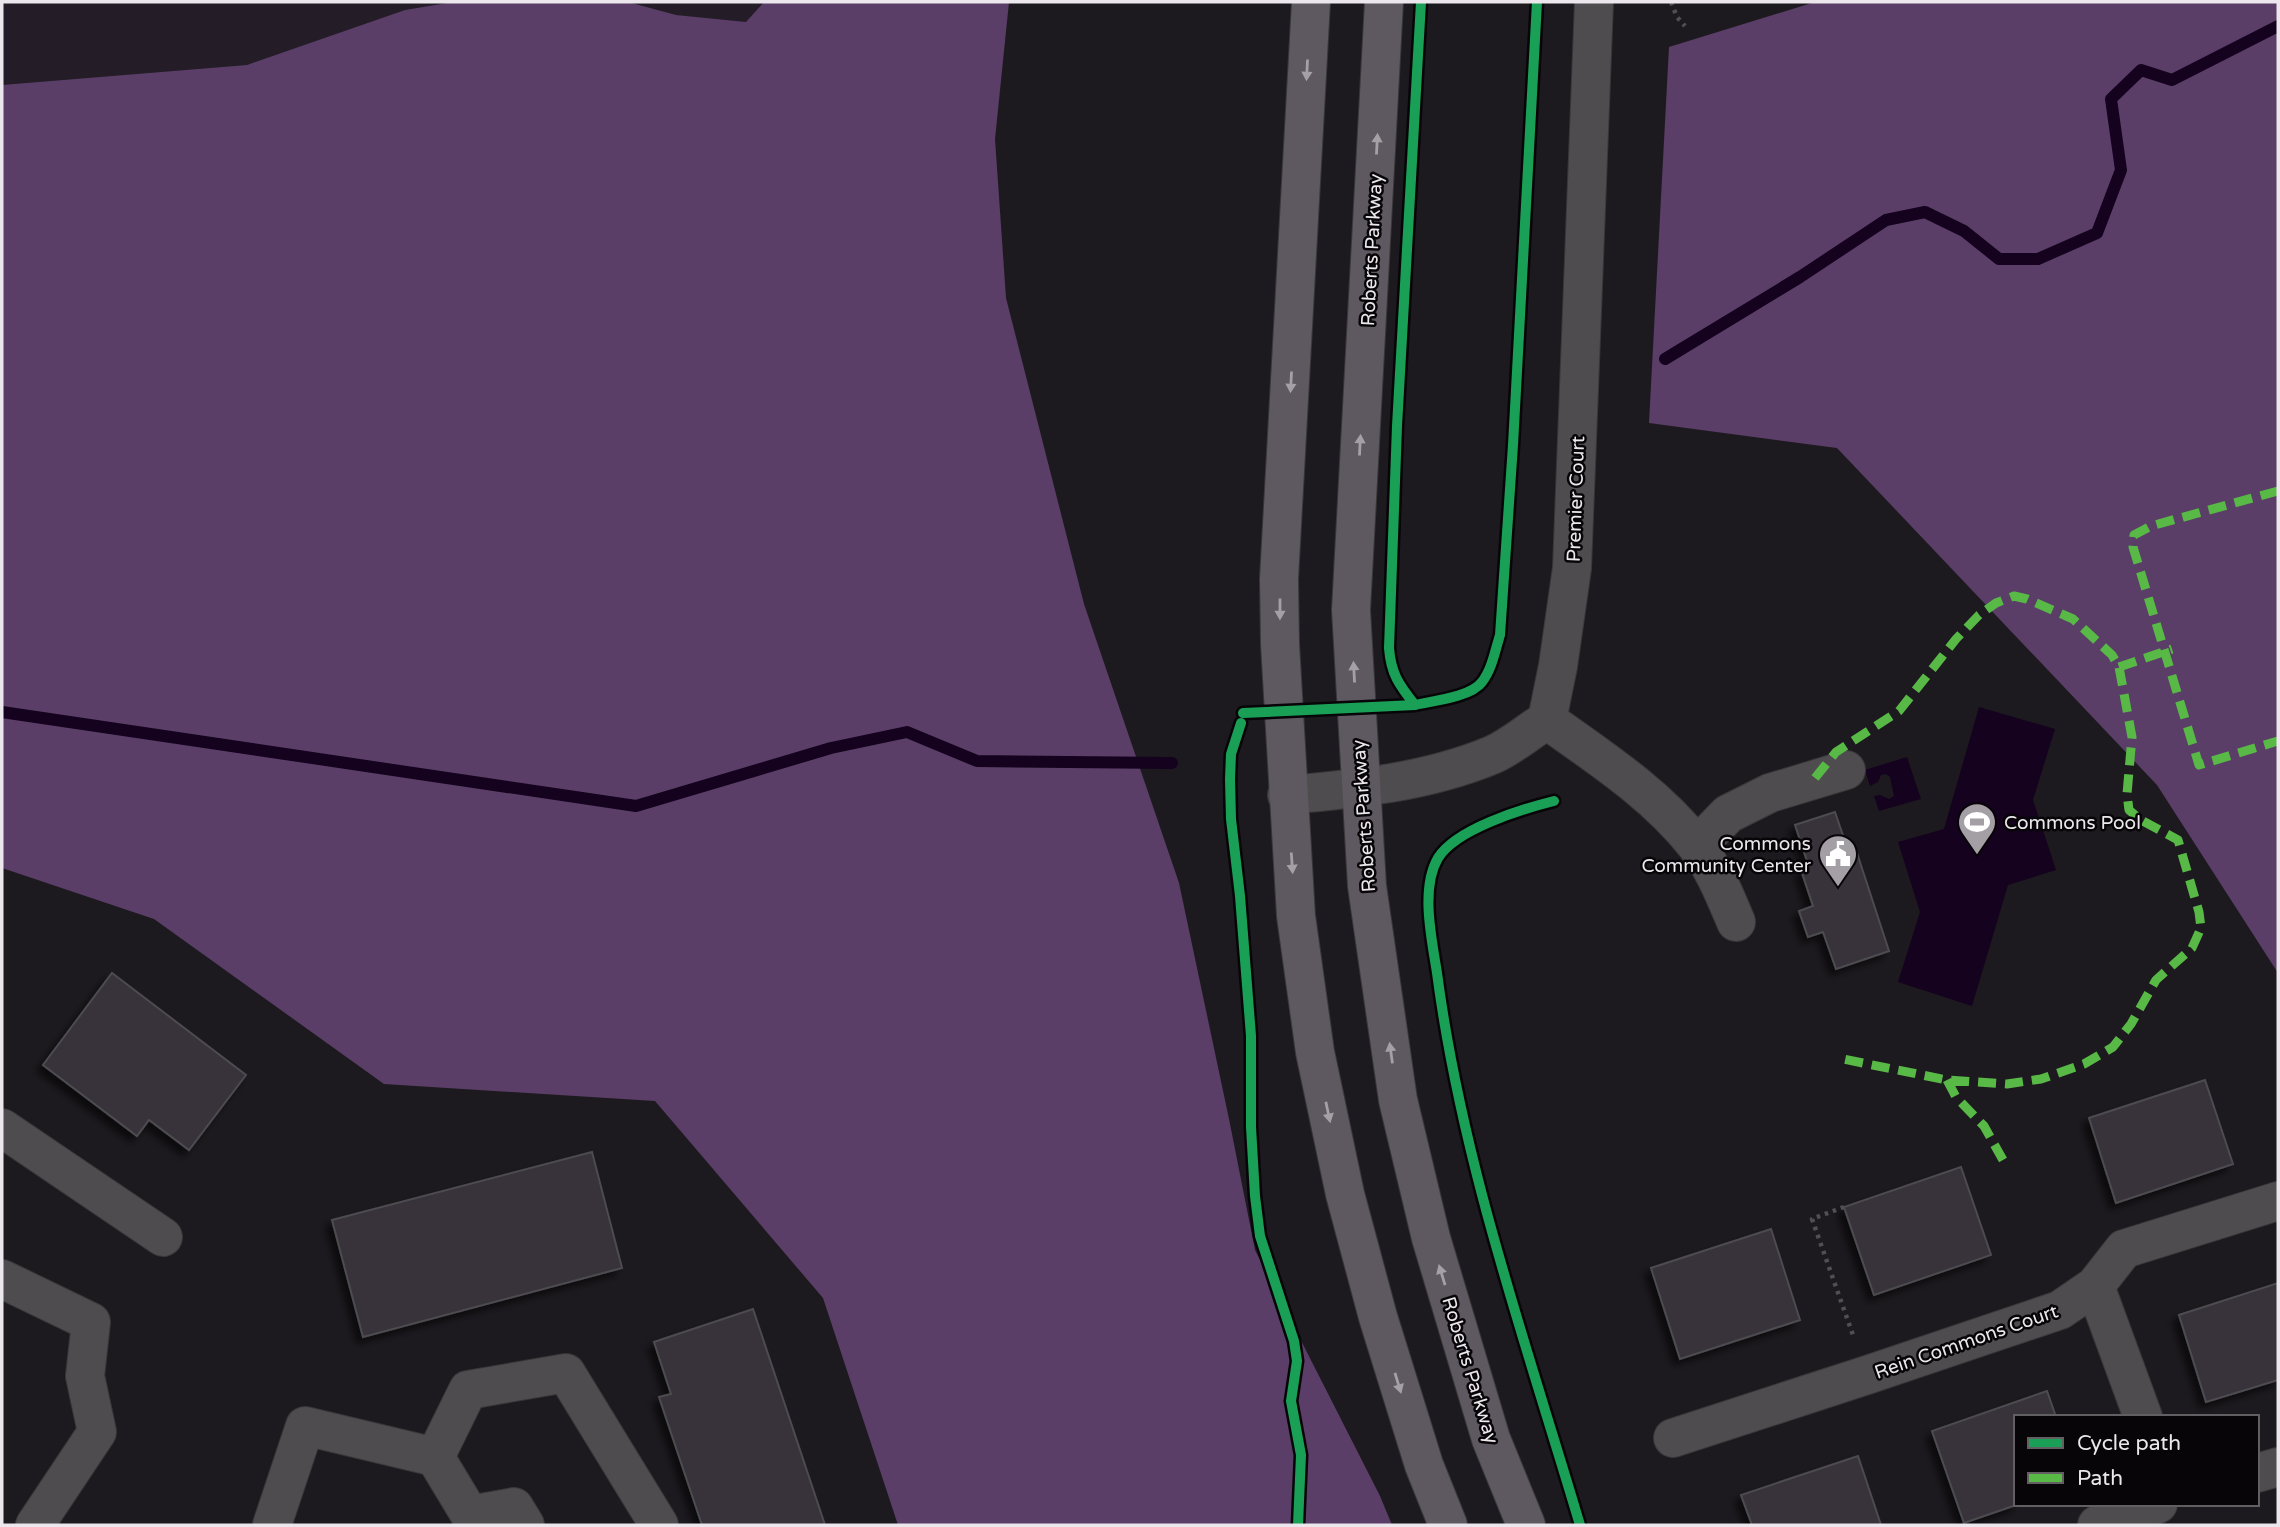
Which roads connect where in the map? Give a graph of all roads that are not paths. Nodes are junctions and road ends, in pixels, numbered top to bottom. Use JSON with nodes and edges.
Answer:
{"nodes":[{"id":1,"x":1311,"y":2,"type":"edge"},
{"id":2,"x":1384,"y":2,"type":"edge"},
{"id":3,"x":1599,"y":3,"type":"edge"},
{"id":4,"x":1547,"y":720,"type":"junction"},
{"id":5,"x":1846,"y":770,"type":"dead end"},
{"id":6,"x":1361,"y":789,"type":"junction"},
{"id":7,"x":1287,"y":795,"type":"junction"},
{"id":8,"x":1697,"y":846,"type":"junction"},
{"id":9,"x":1736,"y":922,"type":"dead end"},
{"id":10,"x":2,"y":1128,"type":"edge"},
{"id":11,"x":2278,"y":1201,"type":"edge"},
{"id":12,"x":163,"y":1237,"type":"dead end"},
{"id":13,"x":2,"y":1279,"type":"edge"},
{"id":14,"x":2095,"y":1286,"type":"junction"},
{"id":15,"x":2142,"y":1415,"type":"edge"},
{"id":16,"x":1673,"y":1437,"type":"dead end"},
{"id":17,"x":435,"y":1457,"type":"junction"},
{"id":18,"x":2278,"y":1467,"type":"edge"},
{"id":19,"x":2259,"y":1472,"type":"edge"},
{"id":20,"x":2152,"y":1506,"type":"edge"},
{"id":21,"x":2176,"y":1506,"type":"edge"},
{"id":22,"x":35,"y":1525,"type":"edge"},
{"id":23,"x":272,"y":1525,"type":"edge"},
{"id":24,"x":525,"y":1525,"type":"edge"},
{"id":25,"x":659,"y":1525,"type":"edge"},
{"id":26,"x":1448,"y":1525,"type":"edge"},
{"id":27,"x":1526,"y":1525,"type":"edge"},
{"id":28,"x":2097,"y":1525,"type":"edge"},
{"id":29,"x":2182,"y":1525,"type":"edge"}],
"edges":[{"from":1,"to":7,"type":"main road","one_way":true},
{"from":6,"to":2,"type":"main road","name":"Roberts Parkway","one_way":true},
{"from":3,"to":4,"type":"street","name":"Premier Court"},
{"from":4,"to":6,"type":"street"},
{"from":4,"to":8,"type":"street"},
{"from":5,"to":8,"type":"street"},
{"from":6,"to":7,"type":"street"},
{"from":27,"to":6,"type":"main road","name":"Roberts Parkway","one_way":true},
{"from":7,"to":26,"type":"main road","one_way":true},
{"from":8,"to":9,"type":"street"},
{"from":10,"to":12,"type":"street"},
{"from":11,"to":14,"type":"street","name":"Rein Commons Court"},
{"from":13,"to":22,"type":"street"},
{"from":14,"to":15,"type":"street"},
{"from":14,"to":16,"type":"street","name":"Rein Commons Court"},
{"from":17,"to":23,"type":"street"},
{"from":17,"to":24,"type":"street"},
{"from":17,"to":25,"type":"street"},
{"from":18,"to":19,"type":"street"},
{"from":20,"to":28,"type":"street"},
{"from":21,"to":29,"type":"street"}]}
